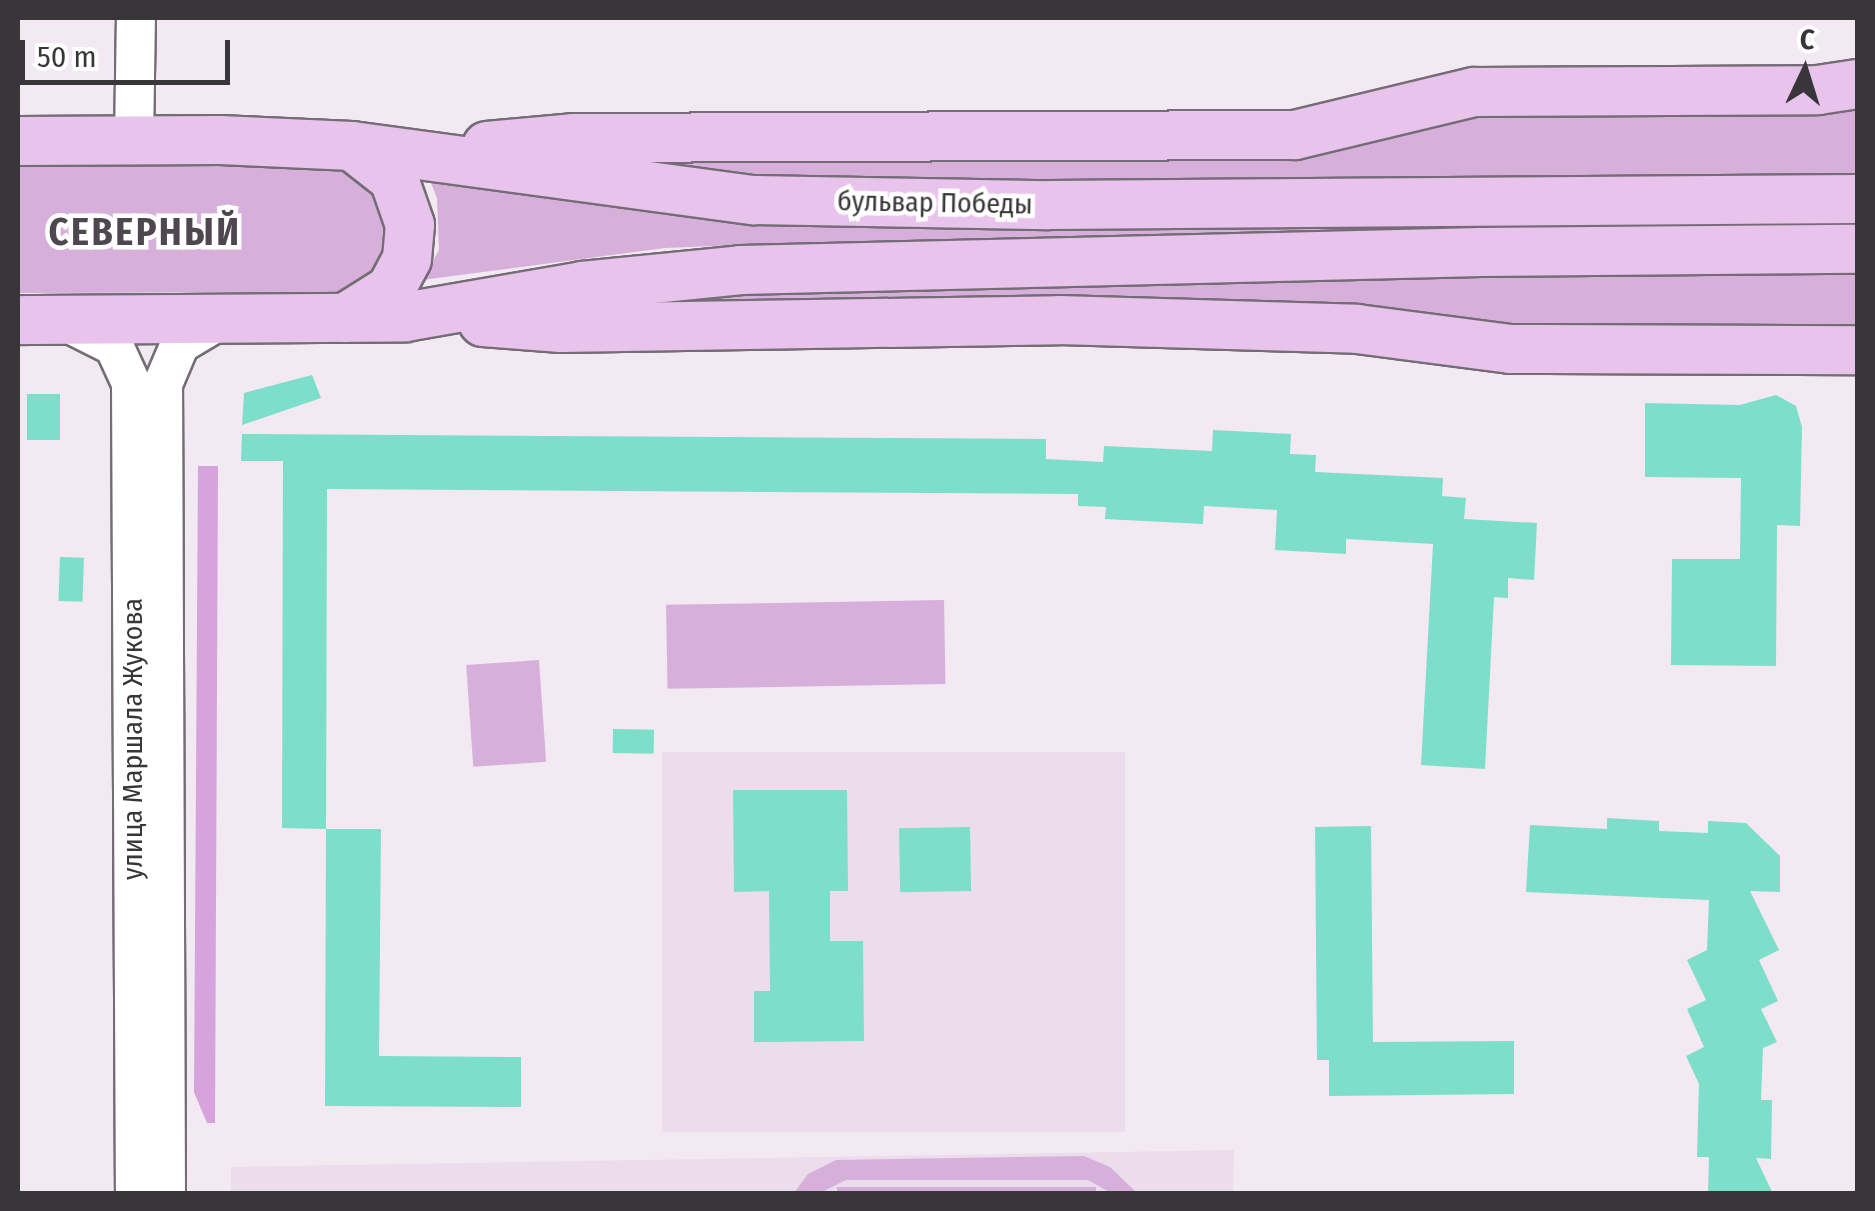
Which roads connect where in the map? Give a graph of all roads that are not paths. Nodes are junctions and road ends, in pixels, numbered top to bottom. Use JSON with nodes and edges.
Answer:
{"nodes":[{"id":1,"x":136,"y":18,"type":"edge"},
{"id":2,"x":1858,"y":84,"type":"edge"},
{"id":3,"x":18,"y":141,"type":"edge"},
{"id":4,"x":134,"y":141,"type":"junction"},
{"id":5,"x":352,"y":146,"type":"junction"},
{"id":6,"x":421,"y":152,"type":"junction"},
{"id":7,"x":1858,"y":198,"type":"edge"},
{"id":8,"x":1858,"y":249,"type":"edge"},
{"id":9,"x":405,"y":317,"type":"junction"},
{"id":10,"x":346,"y":318,"type":"junction"},
{"id":11,"x":222,"y":319,"type":"junction"},
{"id":12,"x":40,"y":320,"type":"edge"},
{"id":13,"x":1858,"y":350,"type":"edge"},
{"id":14,"x":135,"y":1194,"type":"edge"},
{"id":15,"x":166,"y":1194,"type":"edge"}],
"edges":[{"from":1,"to":4,"type":"street"},
{"from":2,"to":6,"type":"main road"},
{"from":3,"to":4,"type":"main road","name":"бульвар Победы"},
{"from":4,"to":5,"type":"main road","name":"бульвар Победы"},
{"from":5,"to":6,"type":"main road","name":"бульвар Победы"},
{"from":5,"to":10,"type":"main road"},
{"from":6,"to":7,"type":"main road","name":"бульвар Победы"},
{"from":8,"to":9,"type":"main road"},
{"from":9,"to":10,"type":"main road"},
{"from":9,"to":13,"type":"main road"},
{"from":10,"to":11,"type":"main road"},
{"from":11,"to":12,"type":"main road"},
{"from":11,"to":15,"type":"street","name":"улица Маршала Жукова"},
{"from":12,"to":14,"type":"street","name":"улица Маршала Жукова"}]}
